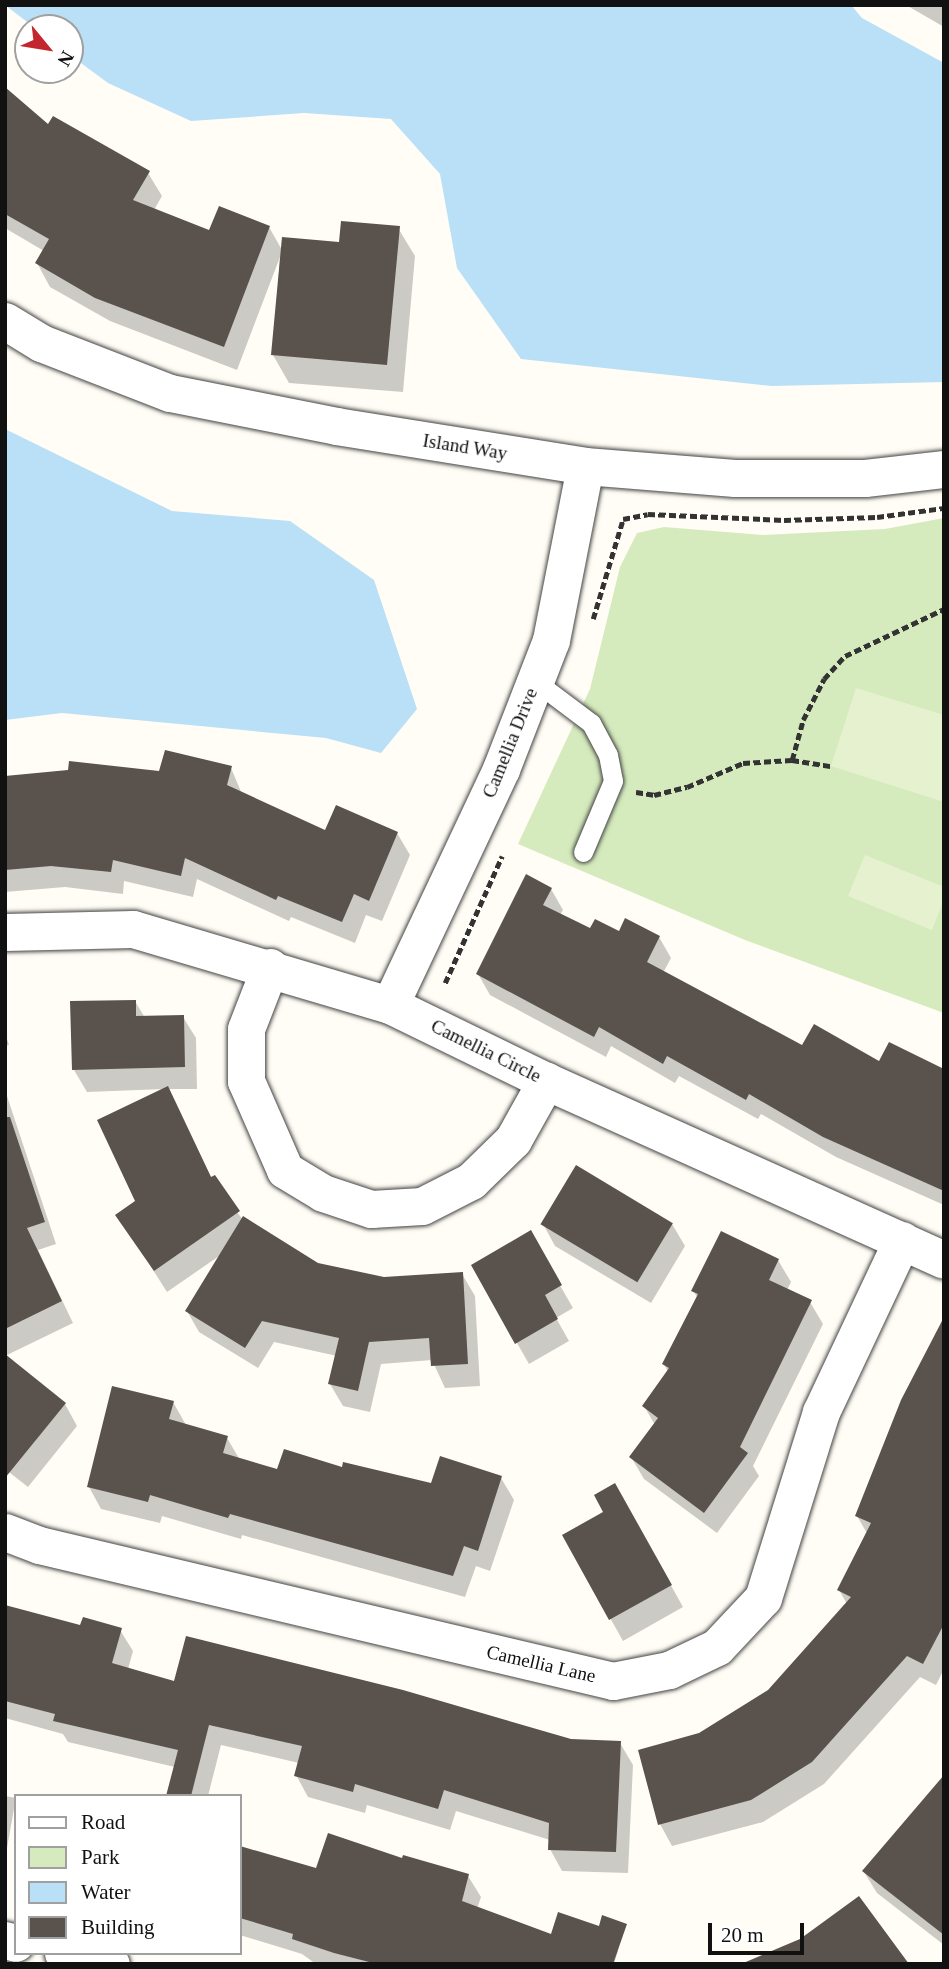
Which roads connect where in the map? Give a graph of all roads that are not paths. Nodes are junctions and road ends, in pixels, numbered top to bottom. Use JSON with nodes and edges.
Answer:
{"nodes":[{"id":1,"x":5,"y":321,"type":"edge"},
{"id":2,"x":585,"y":466,"type":"junction"},
{"id":3,"x":944,"y":469,"type":"edge"},
{"id":4,"x":535,"y":681,"type":"junction"},
{"id":5,"x":583,"y":852,"type":"dead end"},
{"id":6,"x":5,"y":932,"type":"edge"},
{"id":7,"x":270,"y":967,"type":"junction"},
{"id":8,"x":390,"y":1005,"type":"junction"},
{"id":9,"x":546,"y":1081,"type":"junction"},
{"id":10,"x":902,"y":1240,"type":"junction"},
{"id":11,"x":944,"y":1260,"type":"edge"},
{"id":12,"x":5,"y":1532,"type":"edge"},
{"id":13,"x":73,"y":1955,"type":"edge"},
{"id":14,"x":111,"y":1964,"type":"edge"}],
"edges":[{"from":1,"to":2,"type":"street","name":"Island Way"},
{"from":2,"to":3,"type":"street","name":"Island Way"},
{"from":2,"to":4,"type":"street","name":"Camellia Drive"},
{"from":4,"to":5,"type":"lane"},
{"from":4,"to":8,"type":"street","name":"Camellia Drive"},
{"from":6,"to":7,"type":"street","name":"Camellia Circle"},
{"from":7,"to":8,"type":"street","name":"Camellia Circle"},
{"from":7,"to":9,"type":"street"},
{"from":8,"to":9,"type":"street","name":"Camellia Circle"},
{"from":9,"to":10,"type":"street","name":"Camellia Circle"},
{"from":10,"to":11,"type":"street","name":"Camellia Circle"},
{"from":10,"to":12,"type":"street","name":"Camellia Lane"},
{"from":13,"to":14,"type":"street"}]}
